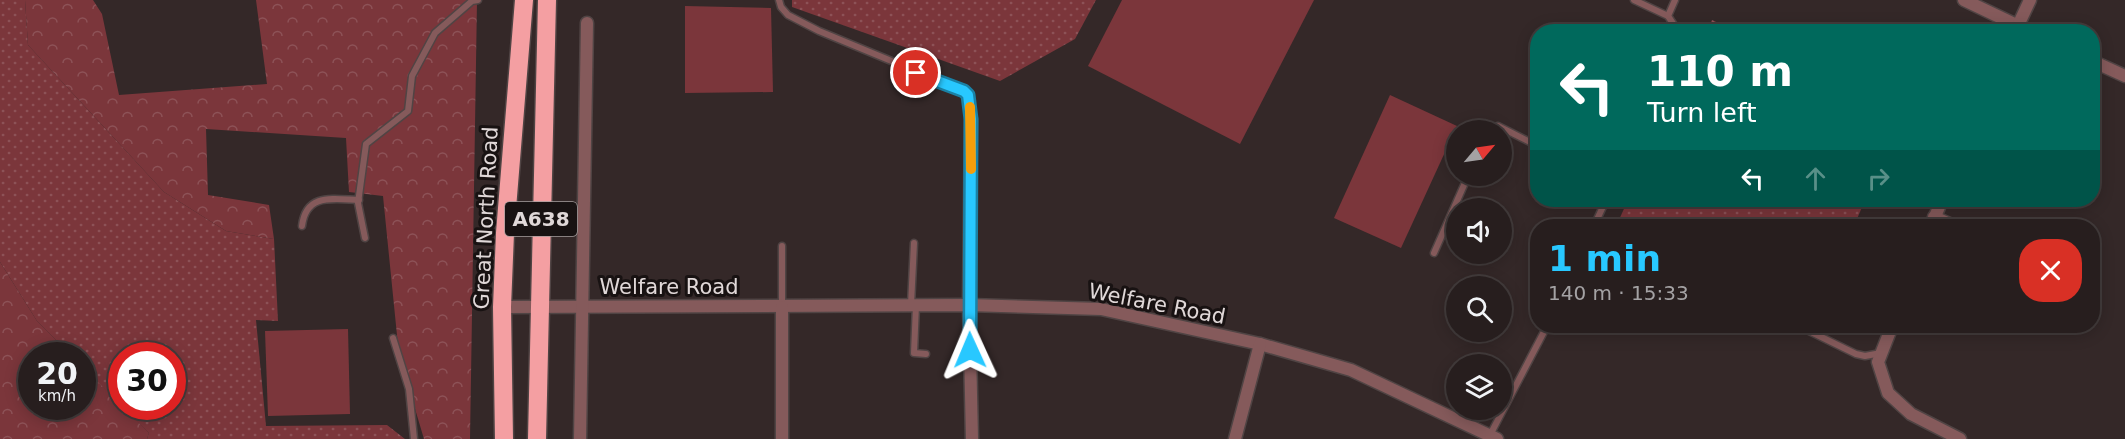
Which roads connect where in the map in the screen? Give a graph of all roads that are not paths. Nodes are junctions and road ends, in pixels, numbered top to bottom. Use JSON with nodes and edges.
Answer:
{"nodes":[{"id":1,"x":478,"y":0,"type":"edge"},
{"id":2,"x":524,"y":0,"type":"edge"},
{"id":3,"x":547,"y":0,"type":"edge"},
{"id":4,"x":779,"y":0,"type":"edge"},
{"id":5,"x":1634,"y":0,"type":"edge"},
{"id":6,"x":1675,"y":0,"type":"edge"},
{"id":7,"x":1964,"y":0,"type":"edge"},
{"id":8,"x":2030,"y":0,"type":"edge"},
{"id":9,"x":1668,"y":16,"type":"junction"},
{"id":10,"x":587,"y":23,"type":"dead end"},
{"id":11,"x":1673,"y":24,"type":"edge"},
{"id":12,"x":2009,"y":24,"type":"edge"},
{"id":13,"x":2019,"y":24,"type":"edge"},
{"id":14,"x":2100,"y":65,"type":"edge"},
{"id":15,"x":2125,"y":76,"type":"edge"},
{"id":16,"x":971,"y":119,"type":"joint"},
{"id":17,"x":1512,"y":133,"type":"edge"},
{"id":18,"x":1530,"y":142,"type":"edge"},
{"id":19,"x":1464,"y":186,"type":"edge"},
{"id":20,"x":358,"y":200,"type":"junction"},
{"id":21,"x":302,"y":226,"type":"dead end"},
{"id":22,"x":365,"y":238,"type":"dead end"},
{"id":23,"x":915,"y":243,"type":"dead end"},
{"id":24,"x":782,"y":246,"type":"dead end"},
{"id":25,"x":1434,"y":253,"type":"dead end"},
{"id":26,"x":914,"y":305,"type":"junction"},
{"id":27,"x":969,"y":305,"type":"junction"},
{"id":28,"x":582,"y":306,"type":"junction"},
{"id":29,"x":502,"y":307,"type":"junction"},
{"id":30,"x":539,"y":307,"type":"junction"},
{"id":31,"x":782,"y":307,"type":"junction"},
{"id":32,"x":1544,"y":333,"type":"edge"},
{"id":33,"x":1813,"y":333,"type":"edge"},
{"id":34,"x":1889,"y":333,"type":"edge"},
{"id":35,"x":393,"y":338,"type":"dead end"},
{"id":36,"x":1260,"y":344,"type":"junction"},
{"id":37,"x":1882,"y":352,"type":"junction"},
{"id":38,"x":926,"y":354,"type":"dead end"},
{"id":39,"x":1493,"y":437,"type":"edge"},
{"id":40,"x":414,"y":439,"type":"edge"},
{"id":41,"x":504,"y":439,"type":"edge"},
{"id":42,"x":537,"y":439,"type":"edge"},
{"id":43,"x":580,"y":439,"type":"edge"},
{"id":44,"x":783,"y":439,"type":"edge"},
{"id":45,"x":972,"y":439,"type":"edge"},
{"id":46,"x":1235,"y":439,"type":"edge"},
{"id":47,"x":1960,"y":439,"type":"edge"}],
"edges":[{"from":1,"to":20,"type":"lane"},
{"from":2,"to":29,"type":"highway","name":"Great North Road","number":"A638"},
{"from":3,"to":30,"type":"highway","number":"A638"},
{"from":4,"to":16,"type":"lane"},
{"from":5,"to":9,"type":"lane"},
{"from":6,"to":9,"type":"lane"},
{"from":7,"to":12,"type":"street"},
{"from":8,"to":13,"type":"street"},
{"from":9,"to":11,"type":"lane"},
{"from":10,"to":28,"type":"street"},
{"from":14,"to":15,"type":"street"},
{"from":16,"to":27,"type":"street"},
{"from":17,"to":18,"type":"lane"},
{"from":19,"to":25,"type":"lane"},
{"from":20,"to":21,"type":"lane"},
{"from":20,"to":22,"type":"lane"},
{"from":23,"to":26,"type":"lane"},
{"from":24,"to":31,"type":"lane"},
{"from":26,"to":27,"type":"street","name":"Welfare Road"},
{"from":26,"to":31,"type":"street","name":"Welfare Road"},
{"from":26,"to":38,"type":"lane"},
{"from":27,"to":36,"type":"street","name":"Welfare Road"},
{"from":27,"to":45,"type":"street"},
{"from":28,"to":30,"type":"street","name":"Welfare Road"},
{"from":28,"to":31,"type":"street","name":"Welfare Road"},
{"from":28,"to":43,"type":"street"},
{"from":29,"to":30,"type":"street","name":"Welfare Road"},
{"from":29,"to":41,"type":"highway","name":"Great North Road","number":"A638"},
{"from":30,"to":42,"type":"highway","number":"A638"},
{"from":31,"to":44,"type":"street"},
{"from":32,"to":39,"type":"lane"},
{"from":33,"to":37,"type":"lane"},
{"from":34,"to":37,"type":"street"},
{"from":35,"to":40,"type":"lane"},
{"from":36,"to":39,"type":"street","name":"Welfare Road"},
{"from":36,"to":46,"type":"street"},
{"from":37,"to":47,"type":"street"}]}
